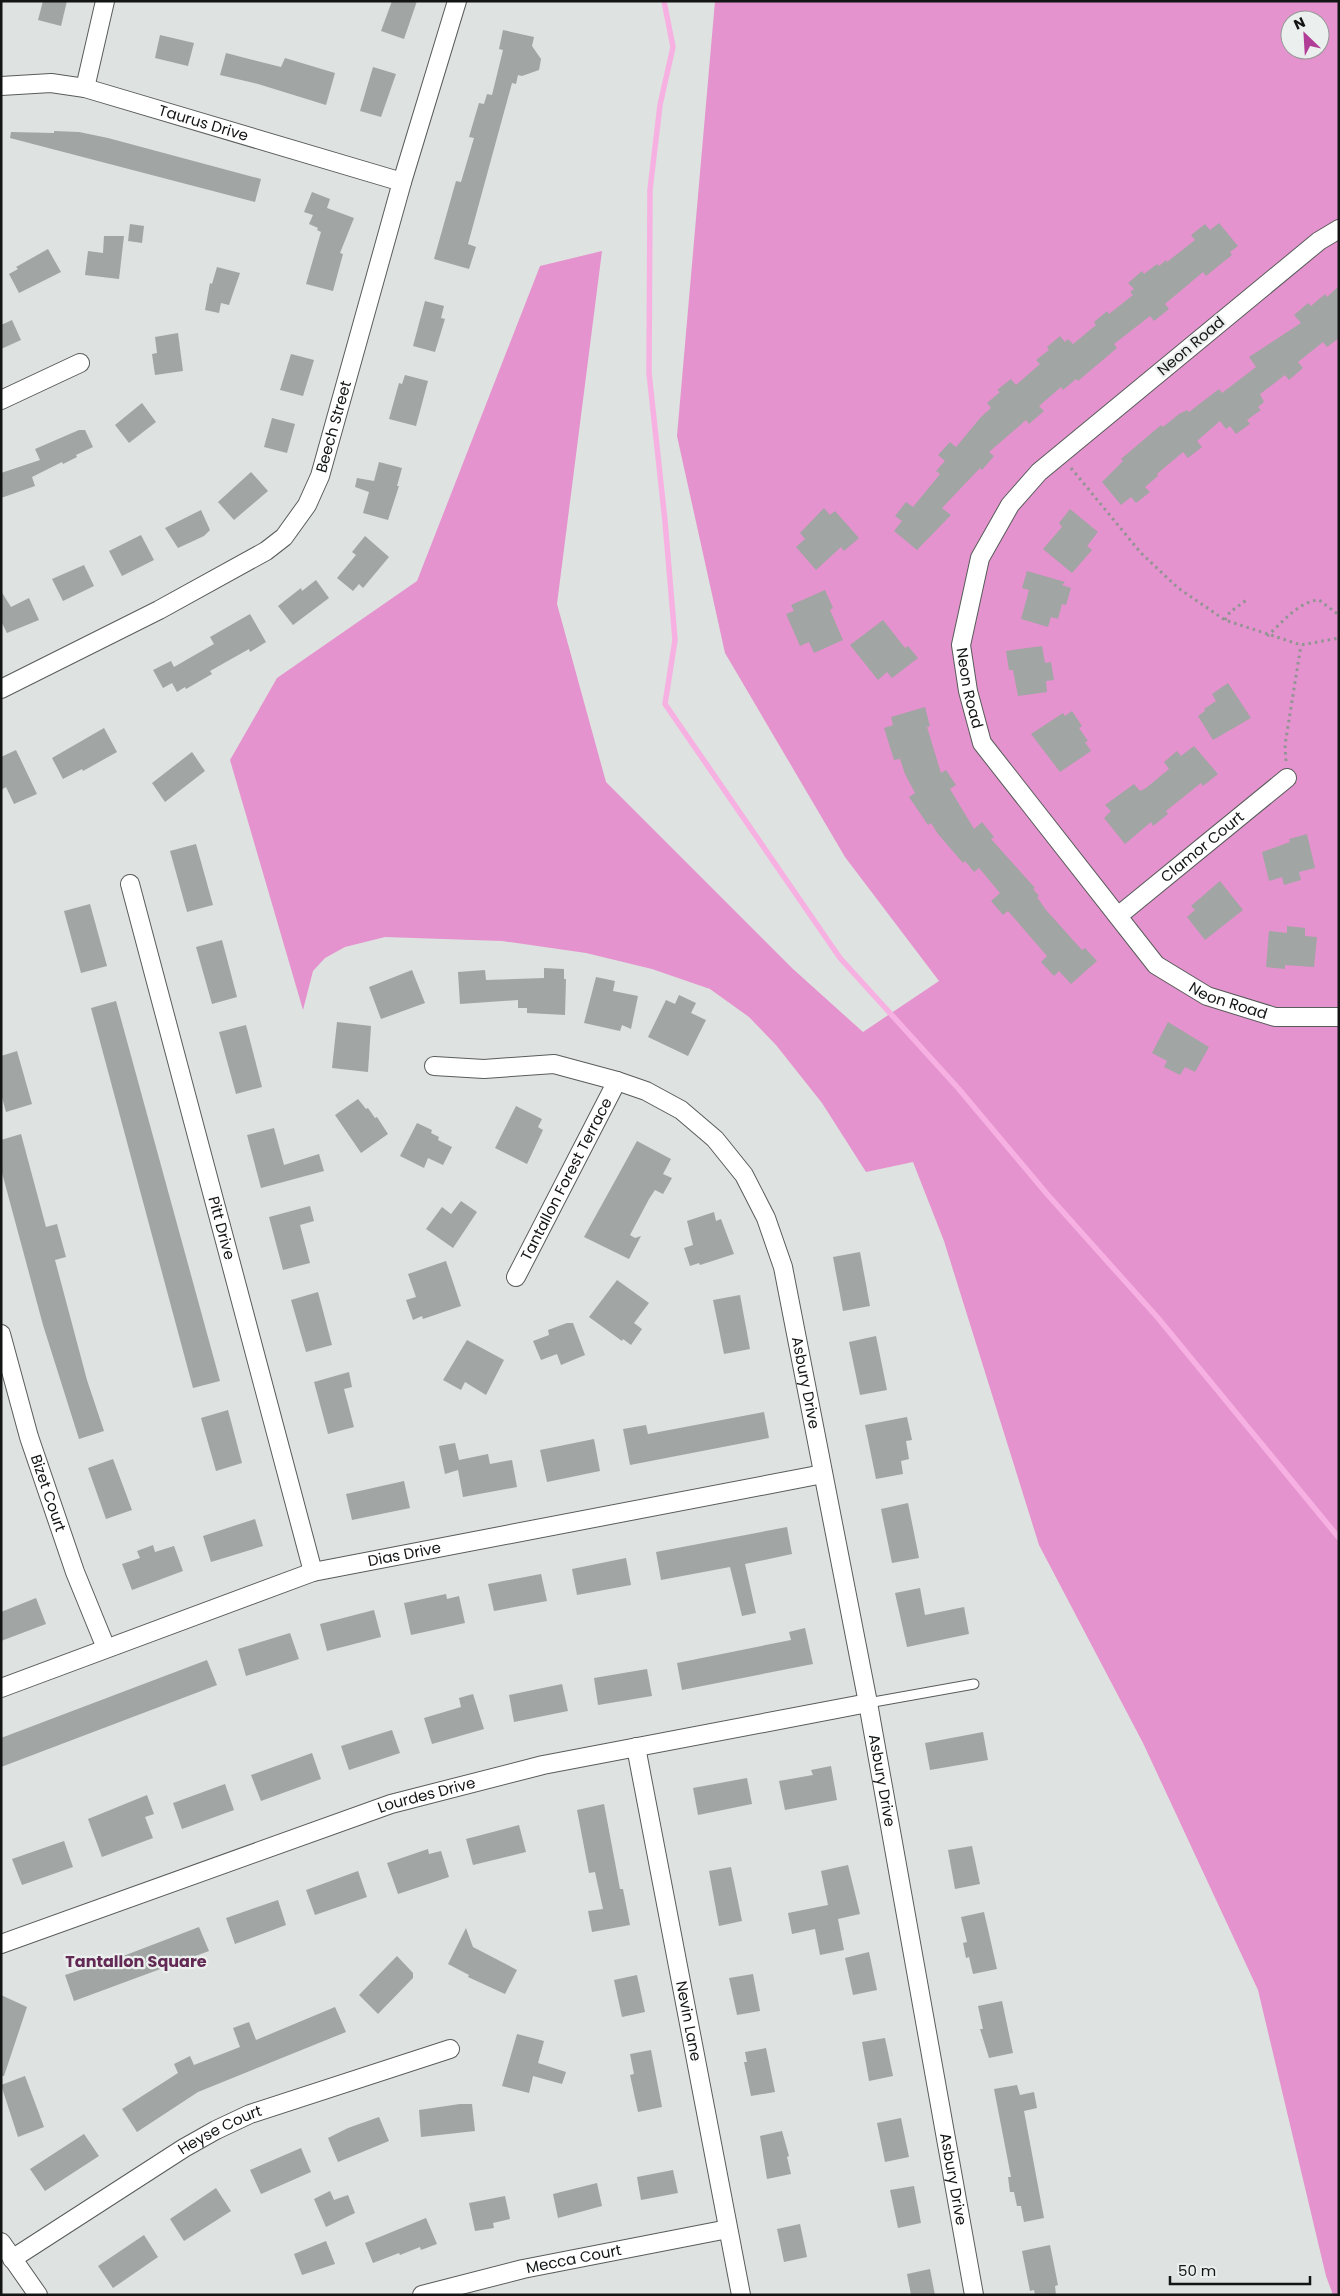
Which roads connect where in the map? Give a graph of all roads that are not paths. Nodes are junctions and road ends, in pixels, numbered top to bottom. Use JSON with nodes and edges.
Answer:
{"nodes":[{"id":1,"x":105,"y":1,"type":"edge"},
{"id":2,"x":457,"y":1,"type":"edge"},
{"id":3,"x":1,"y":86,"type":"edge"},
{"id":4,"x":85,"y":88,"type":"junction"},
{"id":5,"x":402,"y":182,"type":"junction"},
{"id":6,"x":1339,"y":229,"type":"edge"},
{"id":7,"x":80,"y":363,"type":"dead end"},
{"id":8,"x":1,"y":400,"type":"edge"},
{"id":9,"x":1,"y":689,"type":"edge"},
{"id":10,"x":1287,"y":778,"type":"road end"},
{"id":11,"x":130,"y":884,"type":"dead end"},
{"id":12,"x":1118,"y":916,"type":"junction"},
{"id":13,"x":1339,"y":1017,"type":"edge"},
{"id":14,"x":434,"y":1066,"type":"dead end"},
{"id":15,"x":616,"y":1081,"type":"junction"},
{"id":16,"x":516,"y":1277,"type":"dead end"},
{"id":17,"x":1,"y":1334,"type":"edge"},
{"id":18,"x":823,"y":1474,"type":"junction"},
{"id":19,"x":313,"y":1572,"type":"junction"},
{"id":20,"x":106,"y":1648,"type":"junction"},
{"id":21,"x":974,"y":1684,"type":"dead end"},
{"id":22,"x":1,"y":1688,"type":"edge"},
{"id":23,"x":868,"y":1703,"type":"junction"},
{"id":24,"x":636,"y":1747,"type":"junction"},
{"id":25,"x":1,"y":1944,"type":"edge"},
{"id":26,"x":450,"y":2049,"type":"dead end"},
{"id":27,"x":728,"y":2229,"type":"junction"},
{"id":28,"x":1,"y":2242,"type":"edge"},
{"id":29,"x":12,"y":2259,"type":"junction"},
{"id":30,"x":38,"y":2295,"type":"edge"},
{"id":31,"x":422,"y":2295,"type":"edge"},
{"id":32,"x":741,"y":2295,"type":"edge"},
{"id":33,"x":974,"y":2295,"type":"edge"}],
"edges":[{"from":1,"to":4,"type":"street"},
{"from":2,"to":5,"type":"street","name":"Beech Street"},
{"from":3,"to":4,"type":"street","name":"Taurus Drive"},
{"from":4,"to":5,"type":"street","name":"Taurus Drive"},
{"from":5,"to":9,"type":"street","name":"Beech Street"},
{"from":6,"to":12,"type":"street","name":"Neon Road"},
{"from":7,"to":8,"type":"street"},
{"from":10,"to":12,"type":"street","name":"Clamor Court"},
{"from":11,"to":19,"type":"street","name":"Pitt Drive"},
{"from":12,"to":13,"type":"street","name":"Neon Road"},
{"from":14,"to":15,"type":"street","name":"Asbury Drive"},
{"from":15,"to":16,"type":"street","name":"Tantallon Forest Terrace"},
{"from":15,"to":18,"type":"street","name":"Asbury Drive"},
{"from":17,"to":20,"type":"street","name":"Bizet Court"},
{"from":18,"to":19,"type":"street","name":"Dias Drive"},
{"from":18,"to":23,"type":"street","name":"Asbury Drive"},
{"from":19,"to":20,"type":"street","name":"Dias Drive"},
{"from":20,"to":22,"type":"street","name":"Dias Drive"},
{"from":21,"to":23,"type":"lane"},
{"from":23,"to":24,"type":"street","name":"Lourdes Drive"},
{"from":23,"to":33,"type":"street","name":"Asbury Drive"},
{"from":24,"to":25,"type":"street","name":"Lourdes Drive"},
{"from":24,"to":27,"type":"street","name":"Nevin Lane"},
{"from":26,"to":29,"type":"street","name":"Heyse Court"},
{"from":27,"to":31,"type":"street","name":"Mecca Court"},
{"from":27,"to":32,"type":"street","name":"Nevin Lane"},
{"from":28,"to":29,"type":"street"},
{"from":29,"to":30,"type":"street"}]}
